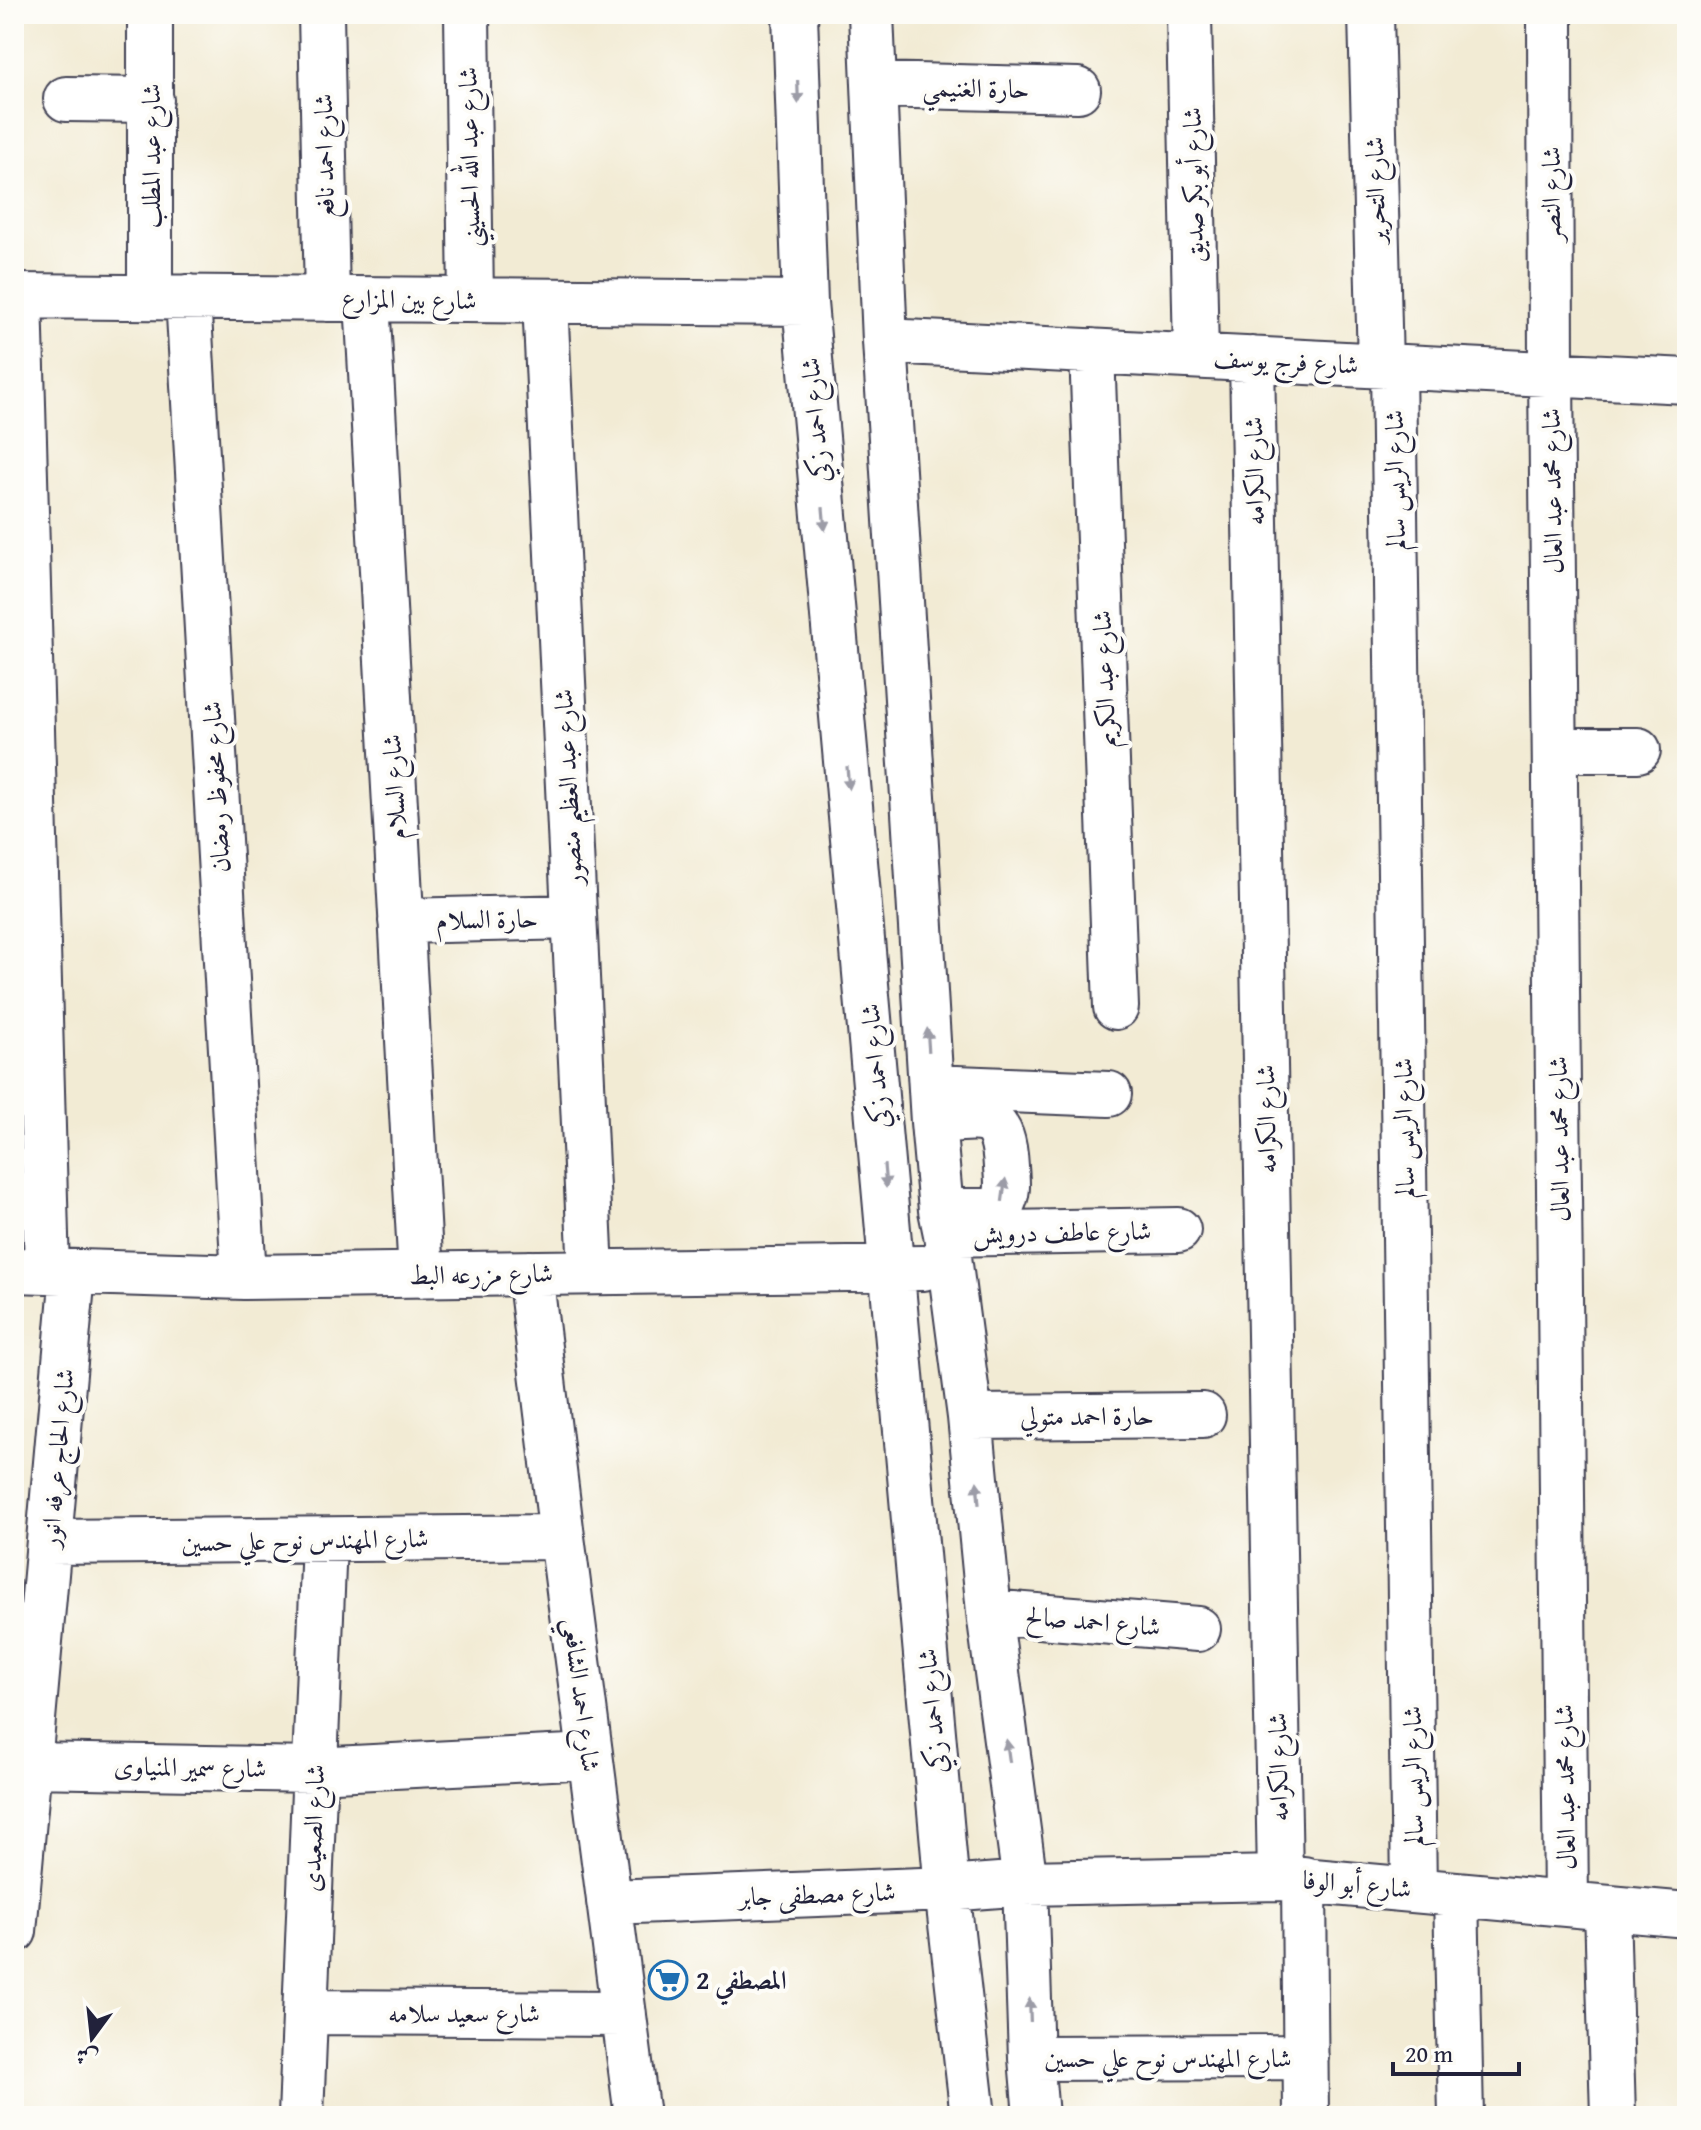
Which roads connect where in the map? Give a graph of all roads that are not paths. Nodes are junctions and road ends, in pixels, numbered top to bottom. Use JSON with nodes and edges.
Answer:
{"nodes":[{"id":1,"x":150,"y":14,"type":"edge"},
{"id":2,"x":321,"y":14,"type":"edge"},
{"id":3,"x":467,"y":14,"type":"edge"},
{"id":4,"x":795,"y":14,"type":"edge"},
{"id":5,"x":871,"y":14,"type":"edge"},
{"id":6,"x":1189,"y":14,"type":"edge"},
{"id":7,"x":1371,"y":14,"type":"edge"},
{"id":8,"x":1550,"y":14,"type":"edge"},
{"id":9,"x":874,"y":85,"type":"junction"},
{"id":10,"x":1078,"y":90,"type":"dead end"},
{"id":11,"x":66,"y":99,"type":"dead end"},
{"id":12,"x":151,"y":100,"type":"junction"},
{"id":13,"x":17,"y":296,"type":"edge"},
{"id":14,"x":169,"y":297,"type":"junction"},
{"id":15,"x":347,"y":299,"type":"junction"},
{"id":16,"x":471,"y":300,"type":"junction"},
{"id":17,"x":545,"y":301,"type":"junction"},
{"id":18,"x":805,"y":303,"type":"junction"},
{"id":19,"x":885,"y":341,"type":"junction"},
{"id":20,"x":1092,"y":351,"type":"junction"},
{"id":21,"x":1196,"y":356,"type":"junction"},
{"id":22,"x":1252,"y":359,"type":"junction"},
{"id":23,"x":1386,"y":366,"type":"junction"},
{"id":24,"x":1551,"y":374,"type":"junction"},
{"id":25,"x":1687,"y":381,"type":"edge"},
{"id":26,"x":1555,"y":750,"type":"junction"},
{"id":27,"x":1638,"y":750,"type":"dead end"},
{"id":28,"x":574,"y":917,"type":"junction"},
{"id":29,"x":401,"y":921,"type":"junction"},
{"id":30,"x":1116,"y":1007,"type":"dead end"},
{"id":31,"x":1109,"y":1094,"type":"dead end"},
{"id":32,"x":941,"y":1110,"type":"junction"},
{"id":33,"x":1178,"y":1230,"type":"dead end"},
{"id":34,"x":950,"y":1231,"type":"junction"},
{"id":35,"x":893,"y":1269,"type":"junction"},
{"id":36,"x":45,"y":1271,"type":"edge"},
{"id":37,"x":591,"y":1272,"type":"junction"},
{"id":38,"x":530,"y":1273,"type":"junction"},
{"id":39,"x":421,"y":1275,"type":"junction"},
{"id":40,"x":244,"y":1277,"type":"junction"},
{"id":41,"x":1203,"y":1415,"type":"dead end"},
{"id":42,"x":970,"y":1417,"type":"junction"},
{"id":43,"x":562,"y":1537,"type":"junction"},
{"id":44,"x":324,"y":1541,"type":"junction"},
{"id":45,"x":49,"y":1542,"type":"junction"},
{"id":46,"x":989,"y":1612,"type":"junction"},
{"id":47,"x":1198,"y":1629,"type":"dead end"},
{"id":48,"x":590,"y":1756,"type":"junction"},
{"id":49,"x":29,"y":1765,"type":"junction"},
{"id":50,"x":315,"y":1770,"type":"junction"},
{"id":51,"x":1292,"y":1878,"type":"junction"},
{"id":52,"x":1025,"y":1883,"type":"junction"},
{"id":53,"x":947,"y":1889,"type":"junction"},
{"id":54,"x":1435,"y":1892,"type":"junction"},
{"id":55,"x":609,"y":1902,"type":"junction"},
{"id":56,"x":1587,"y":1906,"type":"junction"},
{"id":57,"x":1687,"y":1915,"type":"edge"},
{"id":58,"x":14,"y":1931,"type":"edge"},
{"id":59,"x":305,"y":2012,"type":"junction"},
{"id":60,"x":624,"y":2014,"type":"junction"},
{"id":61,"x":1306,"y":2057,"type":"junction"},
{"id":62,"x":1031,"y":2058,"type":"junction"},
{"id":63,"x":301,"y":2116,"type":"edge"},
{"id":64,"x":637,"y":2116,"type":"edge"},
{"id":65,"x":973,"y":2116,"type":"edge"},
{"id":66,"x":1036,"y":2116,"type":"edge"},
{"id":67,"x":1306,"y":2116,"type":"edge"},
{"id":68,"x":1461,"y":2116,"type":"edge"},
{"id":69,"x":1613,"y":2116,"type":"edge"}],
"edges":[{"from":1,"to":12,"type":"street","name":"شارع عبد المطلب"},
{"from":2,"to":15,"type":"street","name":"شارع احمد نافع"},
{"from":3,"to":16,"type":"street","name":"شارع عبد الله الحسيني"},
{"from":4,"to":18,"type":"street","name":"شارع احمد زكي","one_way":true},
{"from":5,"to":9,"type":"street","name":"شارع احمد زكي"},
{"from":6,"to":21,"type":"street","name":"شارع أبو بكر صديق"},
{"from":7,"to":23,"type":"street","name":"شارع التحرير"},
{"from":8,"to":24,"type":"street","name":"شارع النصر"},
{"from":9,"to":10,"type":"street","name":"حارة الغنيمي"},
{"from":9,"to":19,"type":"street","name":"شارع احمد زكي"},
{"from":11,"to":12,"type":"street"},
{"from":12,"to":14,"type":"street","name":"شارع عبد المطلب"},
{"from":13,"to":14,"type":"street","name":"شارع بين المزارع"},
{"from":13,"to":36,"type":"street","name":"شارع الحاج عرفه انور"},
{"from":14,"to":15,"type":"street","name":"شارع بين المزارع"},
{"from":14,"to":40,"type":"street","name":"شارع محفوظ رمضان"},
{"from":15,"to":16,"type":"street","name":"شارع بين المزارع"},
{"from":15,"to":29,"type":"street","name":"شارع السلام"},
{"from":16,"to":17,"type":"street","name":"شارع بين المزارع"},
{"from":17,"to":18,"type":"street","name":"شارع بين المزارع"},
{"from":17,"to":28,"type":"street","name":"شارع عبد العظيم منصور"},
{"from":18,"to":35,"type":"street","name":"شارع احمد زكي","one_way":true},
{"from":19,"to":20,"type":"street","name":"شارع فرج يوسف"},
{"from":32,"to":19,"type":"street","name":"شارع احمد زكي","one_way":true},
{"from":20,"to":21,"type":"street","name":"شارع فرج يوسف"},
{"from":20,"to":30,"type":"street","name":"شارع عبد الكريم"},
{"from":21,"to":22,"type":"street","name":"شارع فرج يوسف"},
{"from":22,"to":23,"type":"street","name":"شارع فرج يوسف"},
{"from":22,"to":51,"type":"street","name":"شارع الكرامه"},
{"from":23,"to":24,"type":"street","name":"شارع فرج يوسف"},
{"from":23,"to":54,"type":"street","name":"شارع الريس سالم"},
{"from":24,"to":25,"type":"street","name":"شارع فرج يوسف"},
{"from":24,"to":26,"type":"street","name":"شارع محمد عبد العال"},
{"from":26,"to":27,"type":"street"},
{"from":26,"to":56,"type":"street","name":"شارع محمد عبد العال"},
{"from":28,"to":29,"type":"street","name":"حارة السلام"},
{"from":28,"to":37,"type":"street","name":"شارع عبد العظيم منصور"},
{"from":29,"to":39,"type":"street","name":"شارع السلام"},
{"from":31,"to":32,"type":"street"},
{"from":32,"to":34,"type":"street","name":"شارع احمد زكي"},
{"from":34,"to":32,"type":"street","one_way":true},
{"from":33,"to":34,"type":"street","name":"شارع عاطف درويش"},
{"from":34,"to":35,"type":"street","name":"شارع مزرعه البط"},
{"from":34,"to":42,"type":"street","name":"شارع احمد زكي"},
{"from":35,"to":37,"type":"street","name":"شارع مزرعه البط"},
{"from":35,"to":53,"type":"street","name":"شارع احمد زكي"},
{"from":36,"to":40,"type":"street","name":"شارع مزرعه البط"},
{"from":36,"to":45,"type":"street","name":"شارع الحاج عرفه انور"},
{"from":37,"to":38,"type":"street","name":"شارع مزرعه البط"},
{"from":38,"to":39,"type":"street","name":"شارع مزرعه البط"},
{"from":38,"to":43,"type":"street","name":"شارع احمد الشافعي"},
{"from":39,"to":40,"type":"street","name":"شارع مزرعه البط"},
{"from":41,"to":42,"type":"street","name":"حارة احمد متولي"},
{"from":46,"to":42,"type":"street","name":"شارع احمد زكي","one_way":true},
{"from":43,"to":44,"type":"street","name":"شارع المهندس نوح علي حسين"},
{"from":43,"to":48,"type":"street","name":"شارع احمد الشافعي"},
{"from":44,"to":45,"type":"street","name":"شارع المهندس نوح علي حسين"},
{"from":44,"to":50,"type":"street","name":"شارع الصعيدى"},
{"from":45,"to":49,"type":"street","name":"شارع الحاج عرفه انور"},
{"from":46,"to":47,"type":"street","name":"شارع احمد صالح"},
{"from":52,"to":46,"type":"street","name":"شارع احمد زكي","one_way":true},
{"from":48,"to":50,"type":"street","name":"شارع سمير المنياوى"},
{"from":48,"to":55,"type":"street","name":"شارع احمد الشافعي"},
{"from":49,"to":50,"type":"street","name":"شارع سمير المنياوى"},
{"from":49,"to":58,"type":"street","name":"شارع الحاج عرفه انور"},
{"from":50,"to":59,"type":"street","name":"شارع الصعيدى"},
{"from":51,"to":52,"type":"street","name":"شارع أبو الوفا"},
{"from":51,"to":54,"type":"street","name":"شارع أبو الوفا"},
{"from":51,"to":61,"type":"street","name":"شارع الكرامه"},
{"from":52,"to":53,"type":"street","name":"شارع مصطفى جابر"},
{"from":62,"to":52,"type":"street","name":"شارع احمد زكي","one_way":true},
{"from":53,"to":55,"type":"street","name":"شارع مصطفى جابر"},
{"from":53,"to":65,"type":"street","name":"شارع احمد زكي"},
{"from":54,"to":56,"type":"street","name":"شارع أبو الوفا"},
{"from":54,"to":68,"type":"street","name":"شارع الريس سالم"},
{"from":55,"to":60,"type":"street","name":"شارع احمد الشافعي"},
{"from":56,"to":57,"type":"street","name":"شارع أبو الوفا"},
{"from":56,"to":69,"type":"street","name":"شارع محمد عبد العال"},
{"from":59,"to":60,"type":"street","name":"شارع سعيد سلامه"},
{"from":59,"to":63,"type":"street","name":"شارع الصعيدى"},
{"from":60,"to":64,"type":"street","name":"شارع احمد الشافعي"},
{"from":61,"to":62,"type":"street","name":"شارع المهندس نوح علي حسين"},
{"from":61,"to":67,"type":"street","name":"شارع الكرامه"},
{"from":62,"to":66,"type":"street","name":"شارع احمد زكي"}]}
